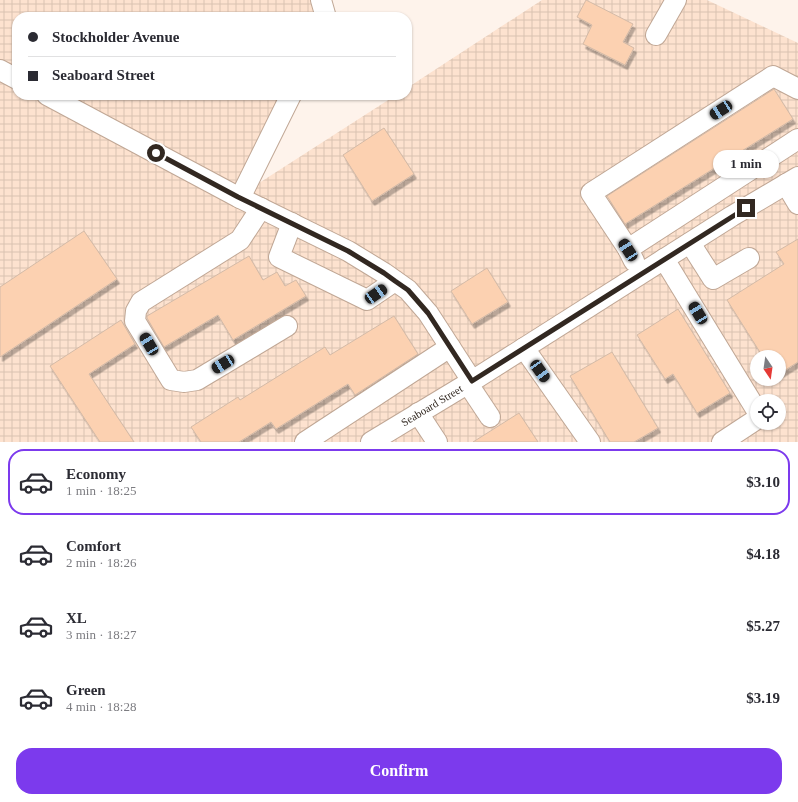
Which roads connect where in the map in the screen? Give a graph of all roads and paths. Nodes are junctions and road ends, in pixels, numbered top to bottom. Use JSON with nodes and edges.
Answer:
{"nodes":[{"id":1,"x":321,"y":0,"type":"edge"},
{"id":2,"x":676,"y":0,"type":"edge"},
{"id":3,"x":324,"y":12,"type":"edge"},
{"id":4,"x":656,"y":36,"type":"dead end"},
{"id":5,"x":0,"y":70,"type":"edge"},
{"id":6,"x":12,"y":76,"type":"edge"},
{"id":7,"x":798,"y":88,"type":"edge"},
{"id":8,"x":56,"y":100,"type":"edge"},
{"id":9,"x":289,"y":100,"type":"edge"},
{"id":10,"x":798,"y":139,"type":"edge"},
{"id":11,"x":792,"y":181,"type":"edge"},
{"id":12,"x":240,"y":198,"type":"junction"},
{"id":13,"x":798,"y":204,"type":"edge"},
{"id":14,"x":261,"y":208,"type":"junction"},
{"id":15,"x":292,"y":224,"type":"junction"},
{"id":16,"x":690,"y":243,"type":"junction"},
{"id":17,"x":628,"y":250,"type":"junction"},
{"id":18,"x":749,"y":258,"type":"dead end"},
{"id":19,"x":664,"y":259,"type":"junction"},
{"id":20,"x":642,"y":273,"type":"junction"},
{"id":21,"x":395,"y":281,"type":"junction"},
{"id":22,"x":287,"y":326,"type":"dead end"},
{"id":23,"x":450,"y":348,"type":"junction"},
{"id":24,"x":524,"y":348,"type":"junction"},
{"id":25,"x":470,"y":383,"type":"junction"},
{"id":26,"x":750,"y":400,"type":"edge"},
{"id":27,"x":418,"y":413,"type":"junction"},
{"id":28,"x":490,"y":417,"type":"dead end"},
{"id":29,"x":750,"y":424,"type":"edge"},
{"id":30,"x":305,"y":442,"type":"edge"},
{"id":31,"x":371,"y":442,"type":"edge"},
{"id":32,"x":437,"y":442,"type":"edge"},
{"id":33,"x":590,"y":442,"type":"edge"},
{"id":34,"x":722,"y":442,"type":"edge"}],
"edges":[{"from":1,"to":3,"type":"street"},
{"from":2,"to":4,"type":"street"},
{"from":5,"to":6,"type":"street"},
{"from":7,"to":17,"type":"street"},
{"from":8,"to":12,"type":"street"},
{"from":9,"to":12,"type":"street"},
{"from":10,"to":17,"type":"street"},
{"from":11,"to":13,"type":"street"},
{"from":11,"to":16,"type":"street","name":"Seaboard Street"},
{"from":12,"to":14,"type":"street"},
{"from":14,"to":15,"type":"street"},
{"from":14,"to":22,"type":"street"},
{"from":15,"to":21,"type":"street"},
{"from":15,"to":21,"type":"street"},
{"from":16,"to":18,"type":"street"},
{"from":16,"to":19,"type":"street","name":"Seaboard Street"},
{"from":17,"to":20,"type":"street"},
{"from":19,"to":20,"type":"street","name":"Seaboard Street"},
{"from":19,"to":26,"type":"street"},
{"from":20,"to":24,"type":"street","name":"Seaboard Street"},
{"from":21,"to":23,"type":"street"},
{"from":23,"to":25,"type":"street"},
{"from":23,"to":30,"type":"street"},
{"from":24,"to":25,"type":"street","name":"Seaboard Street"},
{"from":24,"to":33,"type":"street"},
{"from":25,"to":27,"type":"street","name":"Seaboard Street"},
{"from":25,"to":28,"type":"street"},
{"from":27,"to":31,"type":"street","name":"Seaboard Street"},
{"from":27,"to":32,"type":"street"},
{"from":29,"to":34,"type":"street"}]}
